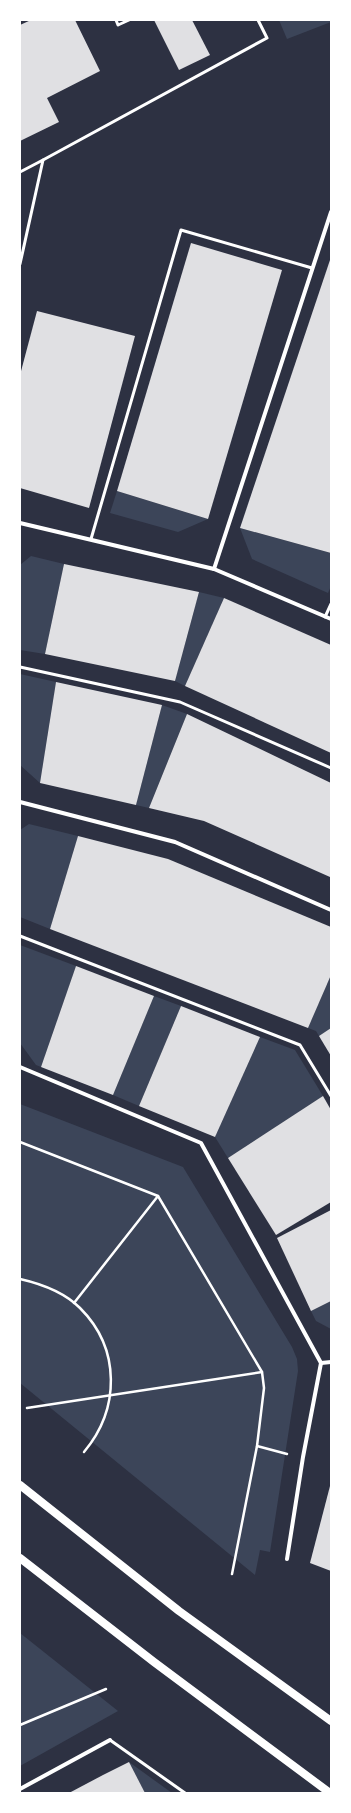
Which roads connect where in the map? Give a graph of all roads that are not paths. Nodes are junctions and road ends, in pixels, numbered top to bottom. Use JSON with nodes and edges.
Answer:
{"nodes":[{"id":1,"x":116,"y":20,"type":"edge"},
{"id":2,"x":129,"y":20,"type":"edge"},
{"id":3,"x":258,"y":20,"type":"edge"},
{"id":4,"x":43,"y":160,"type":"junction"},
{"id":5,"x":20,"y":172,"type":"edge"},
{"id":6,"x":331,"y":212,"type":"edge"},
{"id":7,"x":20,"y":264,"type":"edge"},
{"id":8,"x":312,"y":268,"type":"junction"},
{"id":9,"x":20,"y":523,"type":"edge"},
{"id":10,"x":91,"y":539,"type":"junction"},
{"id":11,"x":214,"y":569,"type":"junction"},
{"id":12,"x":331,"y":604,"type":"edge"},
{"id":13,"x":325,"y":617,"type":"junction"},
{"id":14,"x":331,"y":619,"type":"edge"},
{"id":15,"x":20,"y":668,"type":"edge"},
{"id":16,"x":331,"y":768,"type":"edge"},
{"id":17,"x":20,"y":802,"type":"edge"},
{"id":18,"x":331,"y":910,"type":"edge"},
{"id":19,"x":20,"y":936,"type":"edge"},
{"id":20,"x":20,"y":1067,"type":"edge"},
{"id":21,"x":331,"y":1096,"type":"edge"},
{"id":22,"x":331,"y":1362,"type":"edge"},
{"id":23,"x":321,"y":1363,"type":"junction"},
{"id":24,"x":20,"y":1485,"type":"edge"},
{"id":25,"x":20,"y":1558,"type":"edge"},
{"id":26,"x":287,"y":1558,"type":"dead end"},
{"id":27,"x":331,"y":1721,"type":"edge"},
{"id":28,"x":110,"y":1740,"type":"joint"},
{"id":29,"x":20,"y":1789,"type":"edge"},
{"id":30,"x":185,"y":1793,"type":"edge"},
{"id":31,"x":330,"y":1793,"type":"edge"}],
"edges":[{"from":1,"to":2,"type":"lane"},
{"from":3,"to":4,"type":"lane"},
{"from":4,"to":5,"type":"lane"},
{"from":4,"to":7,"type":"lane"},
{"from":6,"to":8,"type":"street"},
{"from":8,"to":10,"type":"lane"},
{"from":8,"to":11,"type":"street"},
{"from":9,"to":10,"type":"street"},
{"from":10,"to":11,"type":"street"},
{"from":11,"to":13,"type":"street"},
{"from":12,"to":13,"type":"lane"},
{"from":13,"to":14,"type":"street"},
{"from":15,"to":16,"type":"lane"},
{"from":17,"to":18,"type":"street"},
{"from":19,"to":21,"type":"lane"},
{"from":20,"to":23,"type":"street"},
{"from":22,"to":23,"type":"street"},
{"from":23,"to":26,"type":"street"},
{"from":24,"to":27,"type":"main road"},
{"from":25,"to":31,"type":"main road"},
{"from":28,"to":29,"type":"street"},
{"from":28,"to":30,"type":"lane"}]}
